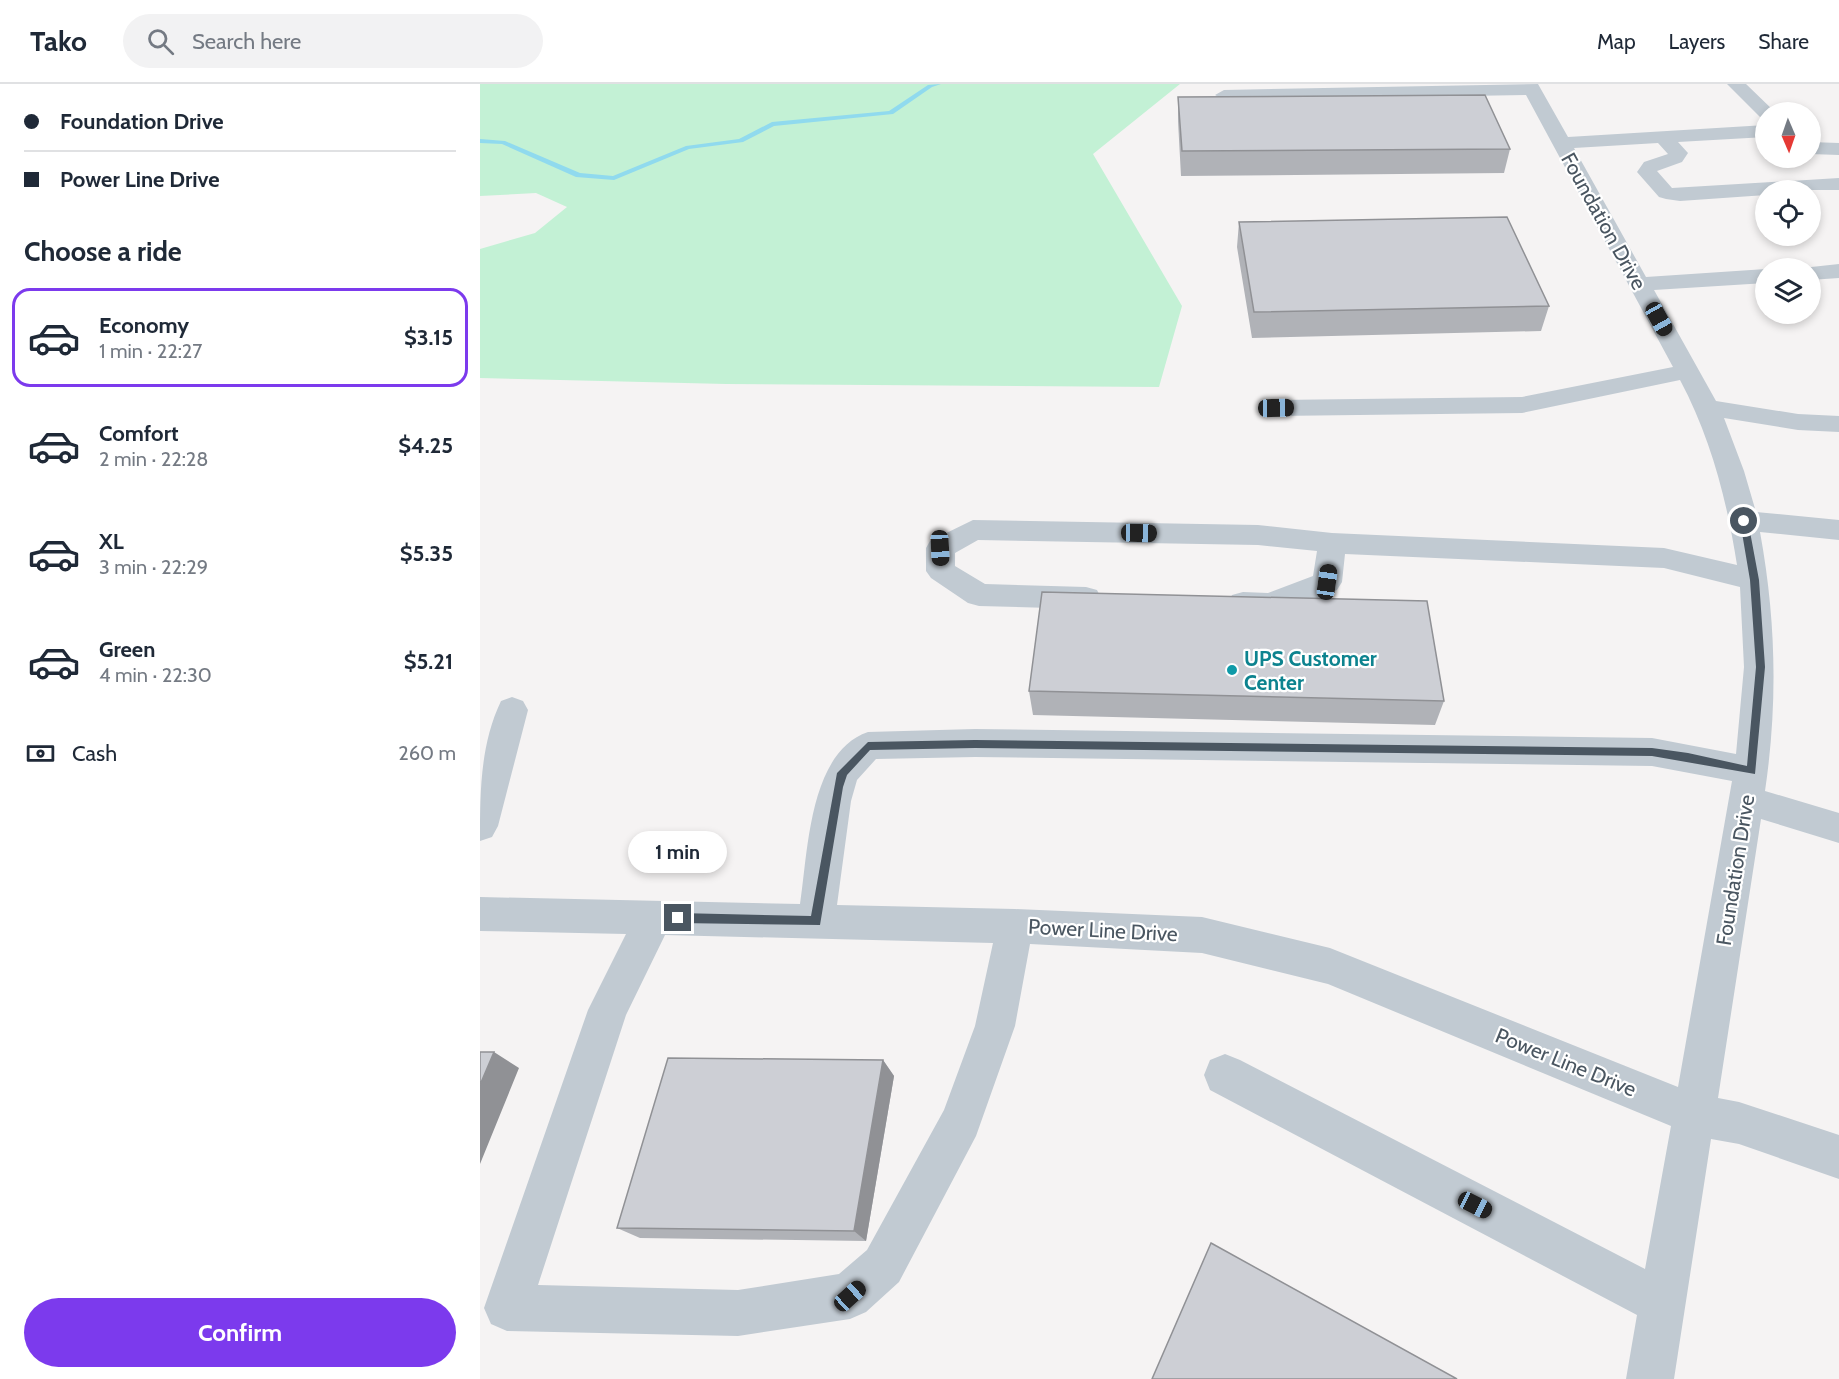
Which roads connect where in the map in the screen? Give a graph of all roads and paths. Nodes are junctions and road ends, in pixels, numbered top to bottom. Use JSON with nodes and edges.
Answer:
{"nodes":[{"id":1,"x":1736,"y":84,"type":"edge"},
{"id":2,"x":1530,"y":87,"type":"edge"},
{"id":3,"x":1224,"y":95,"type":"edge"},
{"id":4,"x":1755,"y":102,"type":"edge"},
{"id":5,"x":1755,"y":132,"type":"edge"},
{"id":6,"x":1663,"y":136,"type":"junction"},
{"id":7,"x":1561,"y":143,"type":"junction"},
{"id":8,"x":1821,"y":148,"type":"edge"},
{"id":9,"x":1839,"y":149,"type":"edge"},
{"id":10,"x":1839,"y":184,"type":"edge"},
{"id":11,"x":1839,"y":271,"type":"edge"},
{"id":12,"x":1821,"y":272,"type":"edge"},
{"id":13,"x":1755,"y":277,"type":"edge"},
{"id":14,"x":1639,"y":284,"type":"junction"},
{"id":15,"x":1687,"y":372,"type":"junction"},
{"id":16,"x":1707,"y":407,"type":"junction"},
{"id":17,"x":1276,"y":408,"type":"dead end"},
{"id":18,"x":1839,"y":424,"type":"edge"},
{"id":19,"x":1744,"y":521,"type":"junction"},
{"id":20,"x":1839,"y":530,"type":"edge"},
{"id":21,"x":1332,"y":543,"type":"junction"},
{"id":22,"x":1754,"y":580,"type":"junction"},
{"id":23,"x":1119,"y":599,"type":"edge"},
{"id":24,"x":1212,"y":602,"type":"edge"},
{"id":25,"x":512,"y":710,"type":"dead end"},
{"id":26,"x":1749,"y":786,"type":"junction"},
{"id":27,"x":480,"y":826,"type":"edge"},
{"id":28,"x":1839,"y":828,"type":"edge"},
{"id":29,"x":482,"y":908,"type":"edge"},
{"id":30,"x":655,"y":917,"type":"junction"},
{"id":31,"x":816,"y":921,"type":"junction"},
{"id":32,"x":1015,"y":926,"type":"junction"},
{"id":33,"x":1225,"y":1075,"type":"dead end"},
{"id":34,"x":1694,"y":1114,"type":"junction"},
{"id":35,"x":1839,"y":1157,"type":"edge"},
{"id":36,"x":1663,"y":1303,"type":"junction"},
{"id":37,"x":1650,"y":1379,"type":"edge"}],
"edges":[{"from":1,"to":4,"type":"street"},
{"from":2,"to":3,"type":"street"},
{"from":2,"to":7,"type":"street","name":"Foundation Drive"},
{"from":5,"to":6,"type":"street"},
{"from":6,"to":7,"type":"street"},
{"from":6,"to":10,"type":"street"},
{"from":7,"to":14,"type":"street","name":"Foundation Drive"},
{"from":8,"to":9,"type":"street"},
{"from":11,"to":12,"type":"street"},
{"from":13,"to":14,"type":"street"},
{"from":14,"to":15,"type":"street","name":"Foundation Drive"},
{"from":15,"to":16,"type":"street","name":"Foundation Drive"},
{"from":15,"to":17,"type":"street"},
{"from":16,"to":18,"type":"street"},
{"from":16,"to":19,"type":"street","name":"Foundation Drive"},
{"from":19,"to":20,"type":"street"},
{"from":19,"to":22,"type":"street","name":"Foundation Drive"},
{"from":21,"to":22,"type":"street"},
{"from":21,"to":23,"type":"street"},
{"from":21,"to":24,"type":"street"},
{"from":22,"to":26,"type":"street","name":"Foundation Drive"},
{"from":25,"to":27,"type":"street"},
{"from":26,"to":28,"type":"street"},
{"from":26,"to":31,"type":"street"},
{"from":26,"to":34,"type":"street","name":"Foundation Drive"},
{"from":29,"to":30,"type":"street","name":"Power Line Drive"},
{"from":30,"to":31,"type":"street","name":"Power Line Drive"},
{"from":30,"to":32,"type":"street"},
{"from":31,"to":32,"type":"street","name":"Power Line Drive"},
{"from":32,"to":34,"type":"street","name":"Power Line Drive"},
{"from":33,"to":36,"type":"street"},
{"from":34,"to":35,"type":"street","name":"Power Line Drive"},
{"from":34,"to":36,"type":"street","name":"Foundation Drive"},
{"from":36,"to":37,"type":"street","name":"Foundation Drive"}]}
